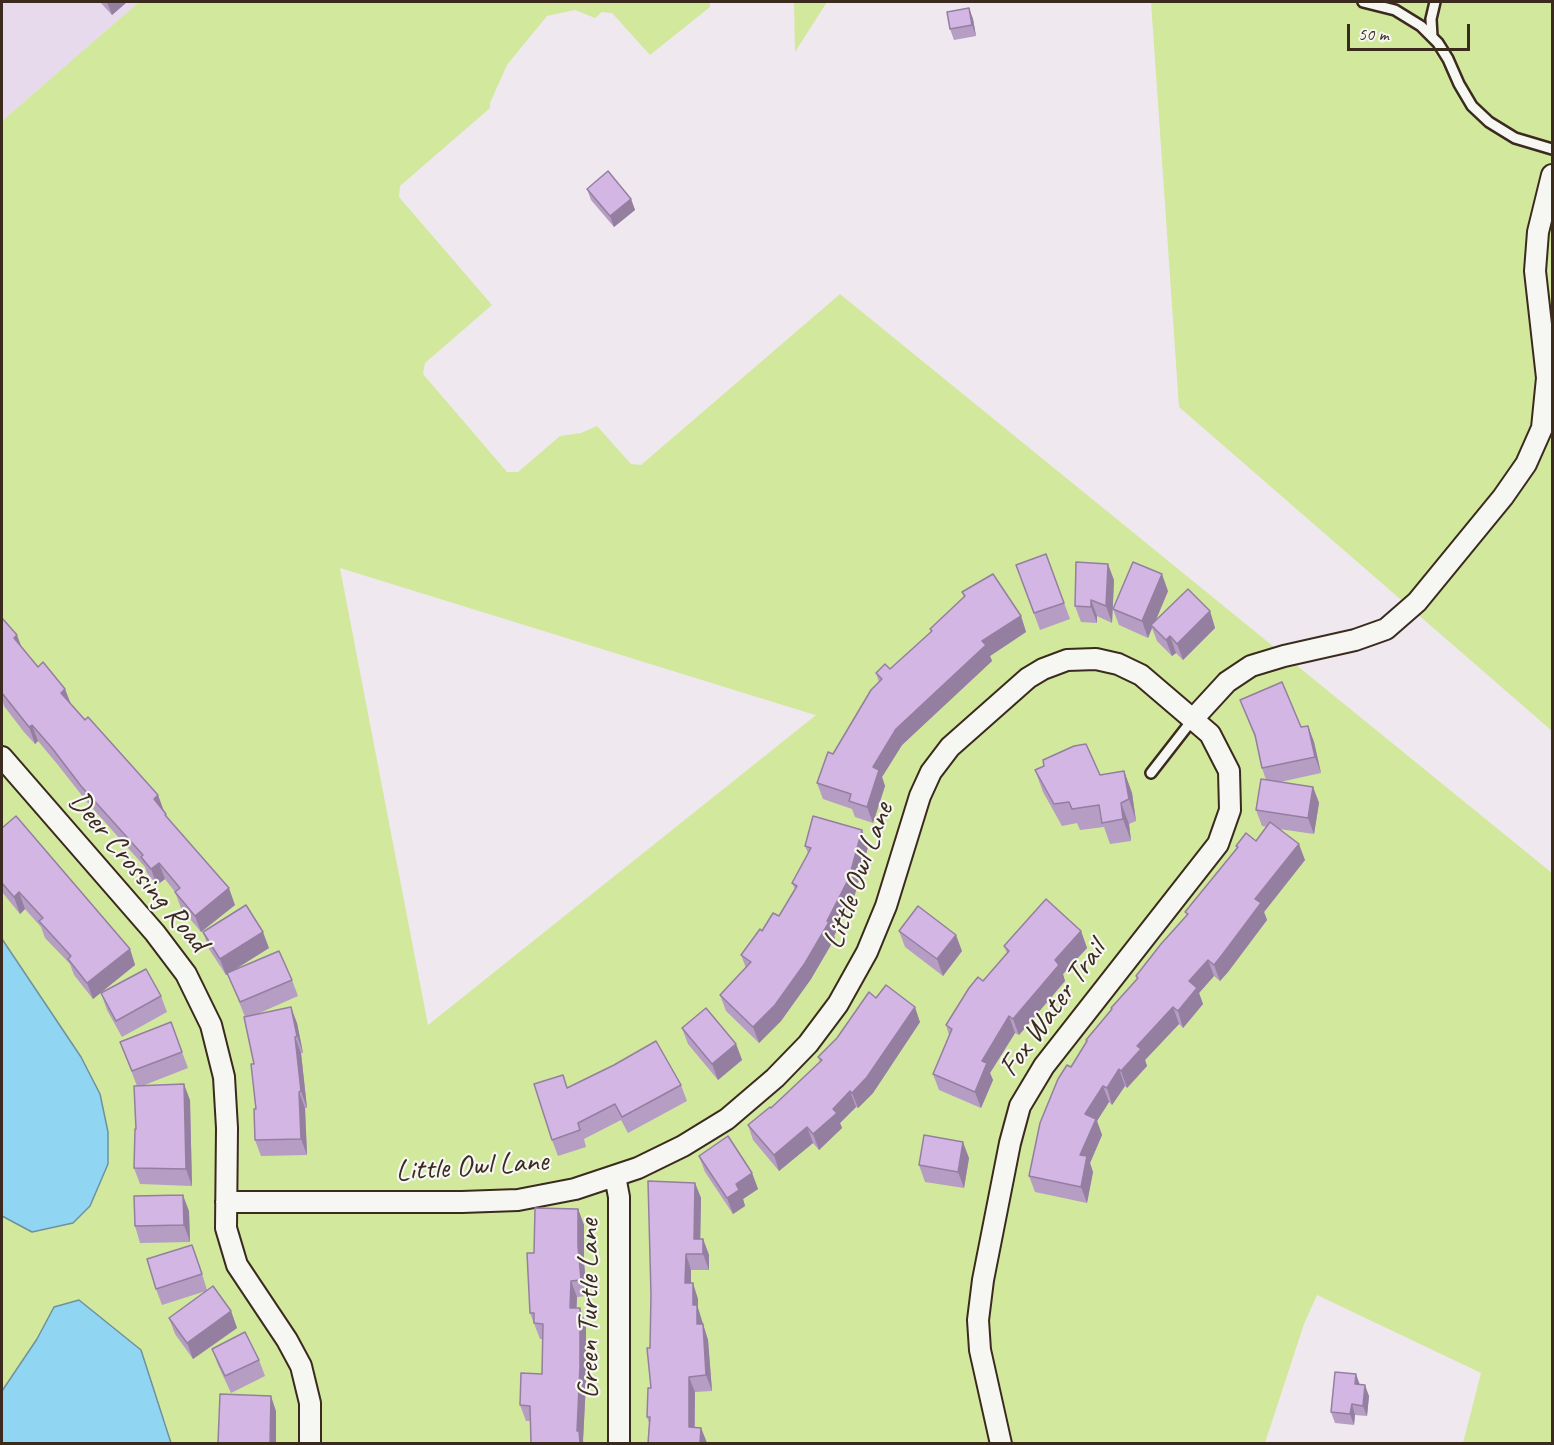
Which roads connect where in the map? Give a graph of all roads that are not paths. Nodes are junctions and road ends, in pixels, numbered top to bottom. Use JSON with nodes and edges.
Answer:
{"nodes":[{"id":1,"x":1363,"y":2,"type":"edge"},
{"id":2,"x":1435,"y":2,"type":"edge"},
{"id":3,"x":1386,"y":4,"type":"edge"},
{"id":4,"x":1432,"y":37,"type":"junction"},
{"id":5,"x":1552,"y":149,"type":"edge"},
{"id":6,"x":1552,"y":175,"type":"edge"},
{"id":7,"x":1193,"y":719,"type":"junction"},
{"id":8,"x":2,"y":757,"type":"edge"},
{"id":9,"x":1151,"y":773,"type":"dead end"},
{"id":10,"x":615,"y":1176,"type":"junction"},
{"id":11,"x":226,"y":1202,"type":"junction"},
{"id":12,"x":310,"y":1443,"type":"edge"},
{"id":13,"x":619,"y":1443,"type":"edge"},
{"id":14,"x":1001,"y":1443,"type":"edge"}],
"edges":[{"from":1,"to":3,"type":"lane"},
{"from":2,"to":4,"type":"lane"},
{"from":3,"to":4,"type":"lane"},
{"from":4,"to":5,"type":"lane"},
{"from":6,"to":7,"type":"street"},
{"from":7,"to":9,"type":"lane"},
{"from":7,"to":10,"type":"street","name":"Little Owl Lane"},
{"from":7,"to":14,"type":"street","name":"Fox Water Trail"},
{"from":8,"to":11,"type":"street","name":"Deer Crossing Road"},
{"from":10,"to":11,"type":"street","name":"Little Owl Lane"},
{"from":10,"to":13,"type":"street","name":"Green Turtle Lane"},
{"from":11,"to":12,"type":"street","name":"Deer Crossing Road"}]}
